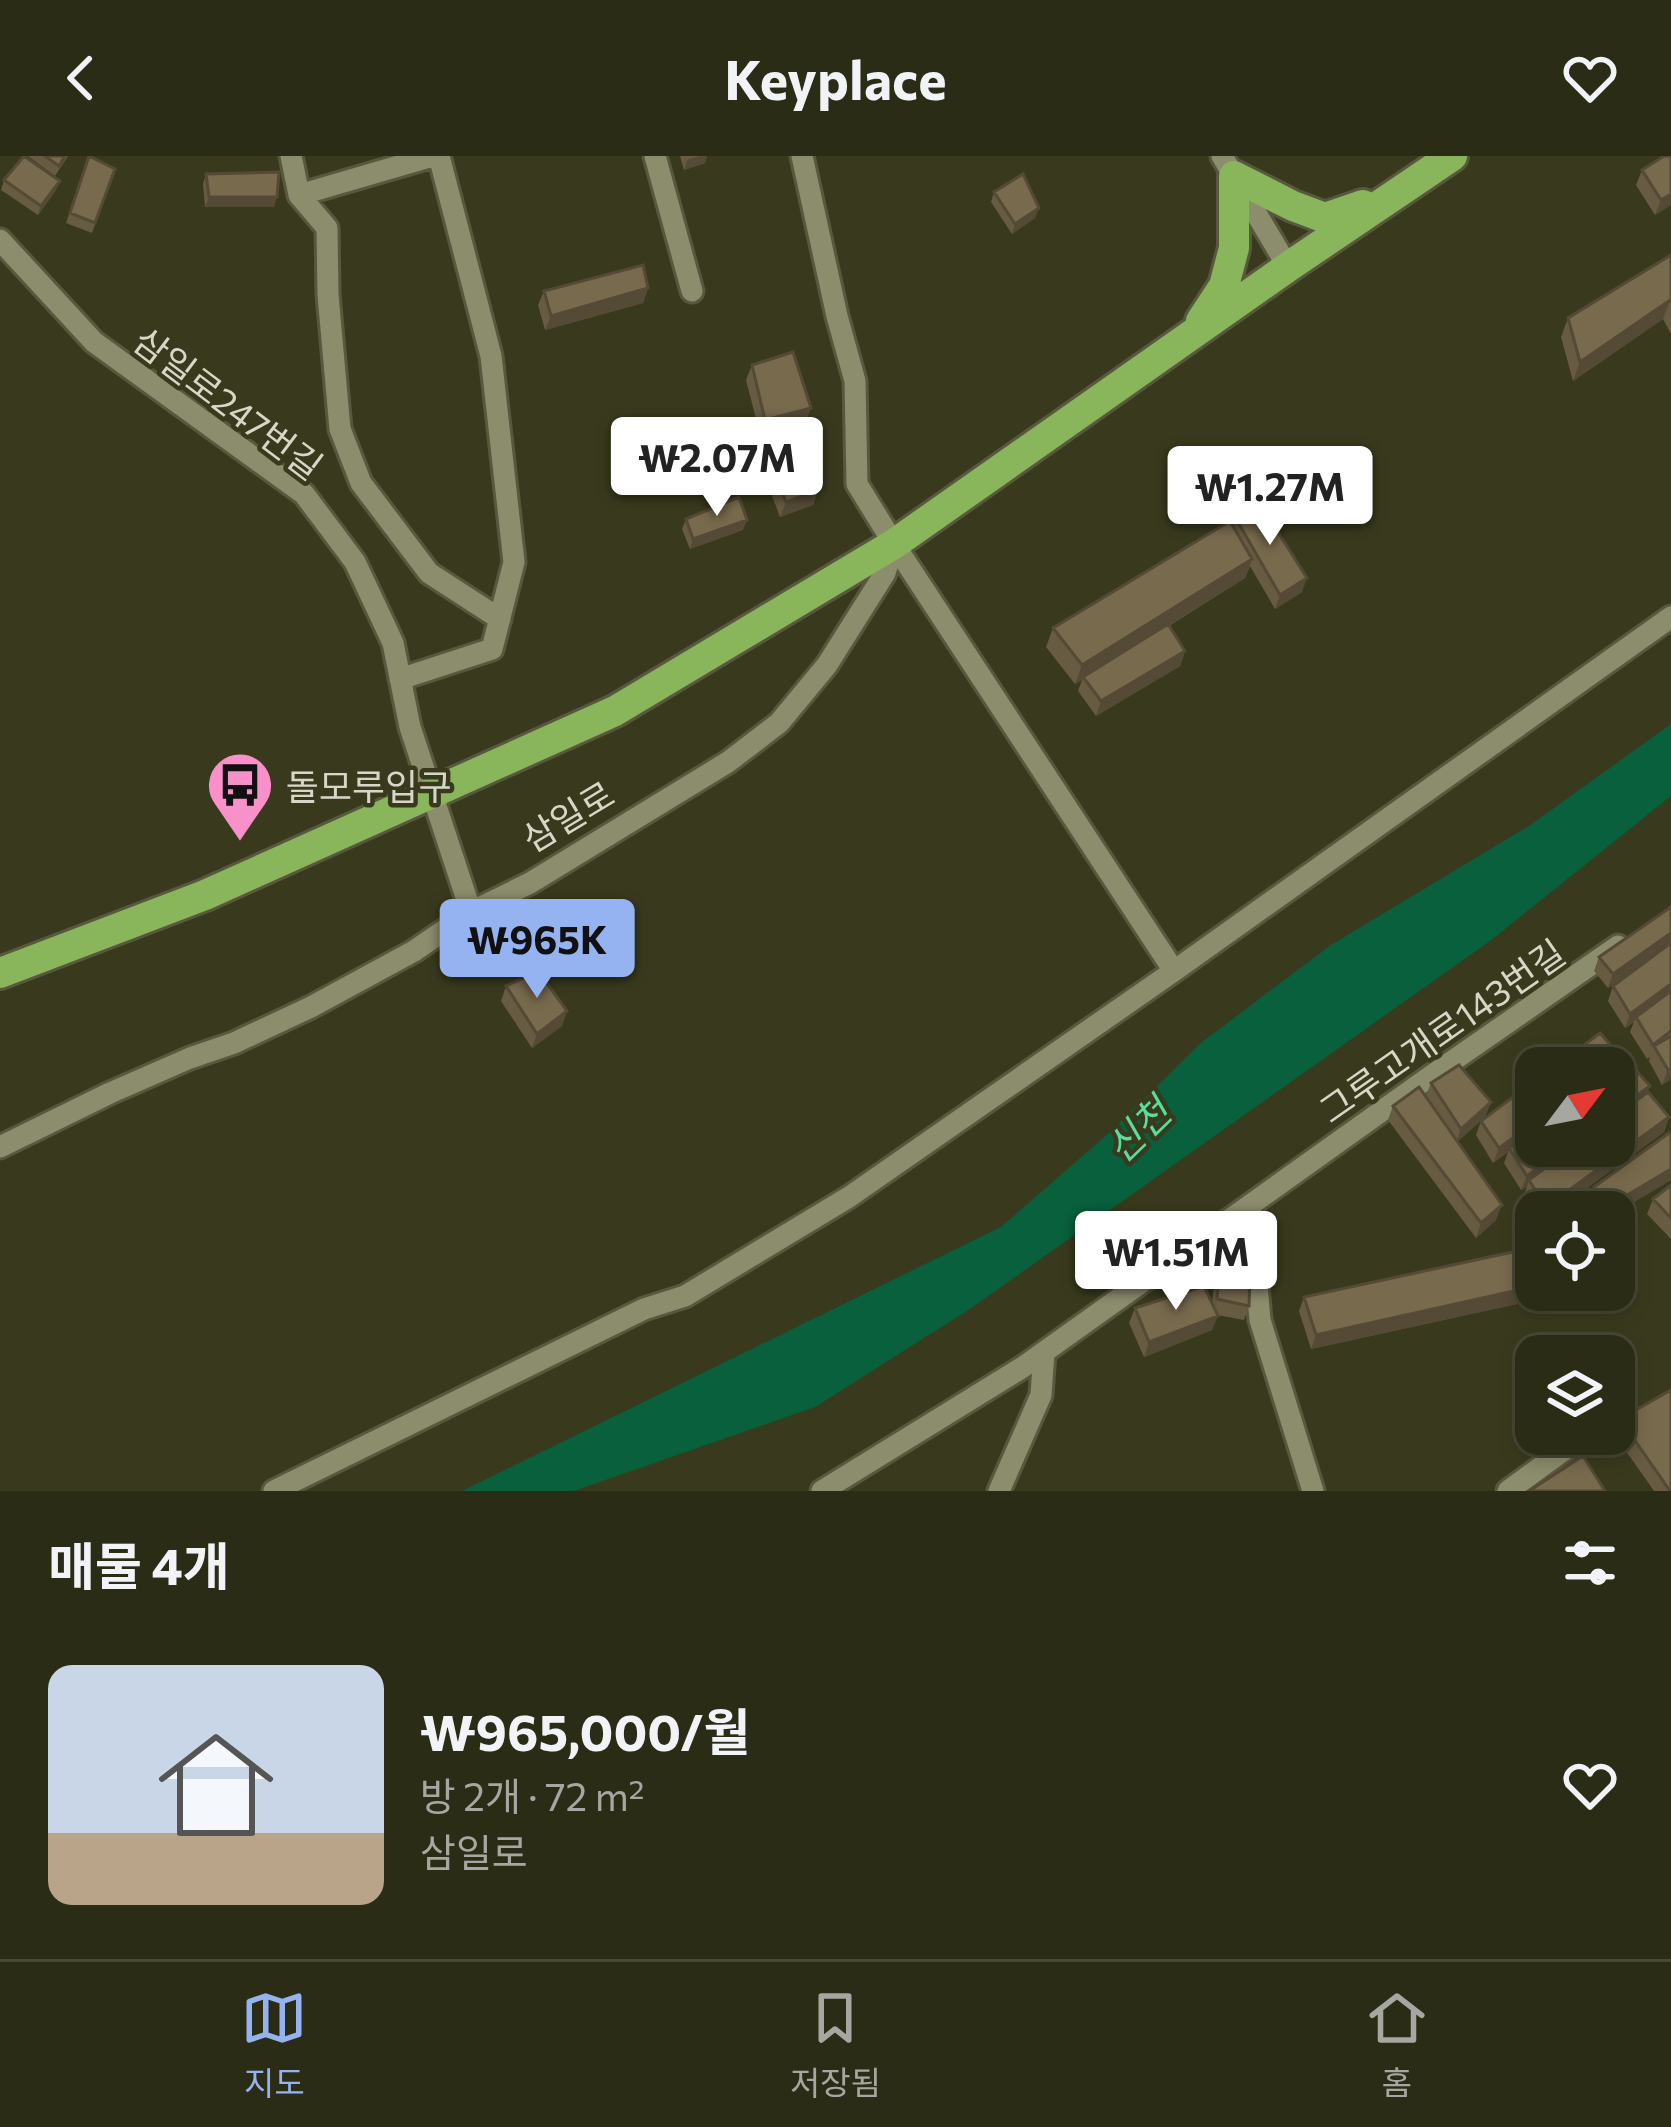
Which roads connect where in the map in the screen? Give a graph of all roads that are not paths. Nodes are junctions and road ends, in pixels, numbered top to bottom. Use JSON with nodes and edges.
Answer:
{"nodes":[{"id":1,"x":291,"y":156,"type":"edge"},
{"id":2,"x":436,"y":156,"type":"edge"},
{"id":3,"x":655,"y":156,"type":"edge"},
{"id":4,"x":802,"y":156,"type":"edge"},
{"id":5,"x":1452,"y":156,"type":"edge"},
{"id":6,"x":1228,"y":166,"type":"edge"},
{"id":7,"x":1402,"y":190,"type":"junction"},
{"id":8,"x":298,"y":195,"type":"junction"},
{"id":9,"x":0,"y":240,"type":"edge"},
{"id":10,"x":1288,"y":267,"type":"junction"},
{"id":11,"x":692,"y":291,"type":"dead end"},
{"id":12,"x":1191,"y":335,"type":"junction"},
{"id":13,"x":893,"y":544,"type":"junction"},
{"id":14,"x":1671,"y":617,"type":"edge"},
{"id":15,"x":500,"y":619,"type":"junction"},
{"id":16,"x":400,"y":679,"type":"junction"},
{"id":17,"x":432,"y":795,"type":"junction"},
{"id":18,"x":471,"y":912,"type":"junction"},
{"id":19,"x":1634,"y":936,"type":"edge"},
{"id":20,"x":1174,"y":971,"type":"junction"},
{"id":21,"x":0,"y":973,"type":"edge"},
{"id":22,"x":0,"y":1147,"type":"edge"},
{"id":23,"x":1250,"y":1204,"type":"junction"},
{"id":24,"x":1044,"y":1352,"type":"junction"},
{"id":25,"x":1557,"y":1455,"type":"edge"},
{"id":26,"x":274,"y":1491,"type":"edge"},
{"id":27,"x":821,"y":1491,"type":"edge"},
{"id":28,"x":999,"y":1491,"type":"edge"},
{"id":29,"x":1313,"y":1491,"type":"edge"},
{"id":30,"x":1508,"y":1491,"type":"edge"}],
"edges":[{"from":1,"to":8,"type":"street"},
{"from":2,"to":8,"type":"street"},
{"from":2,"to":15,"type":"street"},
{"from":3,"to":11,"type":"street"},
{"from":4,"to":13,"type":"street"},
{"from":5,"to":7,"type":"main road","name":"삼일로"},
{"from":6,"to":7,"type":"main road"},
{"from":6,"to":10,"type":"street"},
{"from":6,"to":12,"type":"main road"},
{"from":7,"to":10,"type":"main road","name":"삼일로"},
{"from":8,"to":15,"type":"street"},
{"from":9,"to":16,"type":"street","name":"삼일로247번길"},
{"from":10,"to":12,"type":"main road","name":"삼일로"},
{"from":12,"to":13,"type":"main road","name":"삼일로"},
{"from":13,"to":17,"type":"main road","name":"삼일로"},
{"from":13,"to":18,"type":"street","name":"삼일로"},
{"from":13,"to":20,"type":"street"},
{"from":14,"to":20,"type":"street"},
{"from":15,"to":16,"type":"street"},
{"from":16,"to":17,"type":"street","name":"삼일로247번길"},
{"from":17,"to":18,"type":"street","name":"삼일로247번길"},
{"from":17,"to":21,"type":"main road","name":"삼일로"},
{"from":18,"to":22,"type":"street","name":"삼일로"},
{"from":19,"to":23,"type":"street","name":"그루고개로143번길"},
{"from":20,"to":26,"type":"street"},
{"from":23,"to":24,"type":"street","name":"그루고개로143번길"},
{"from":23,"to":29,"type":"street"},
{"from":24,"to":27,"type":"street","name":"그루고개로143번길"},
{"from":24,"to":28,"type":"street"},
{"from":25,"to":30,"type":"street"}]}
